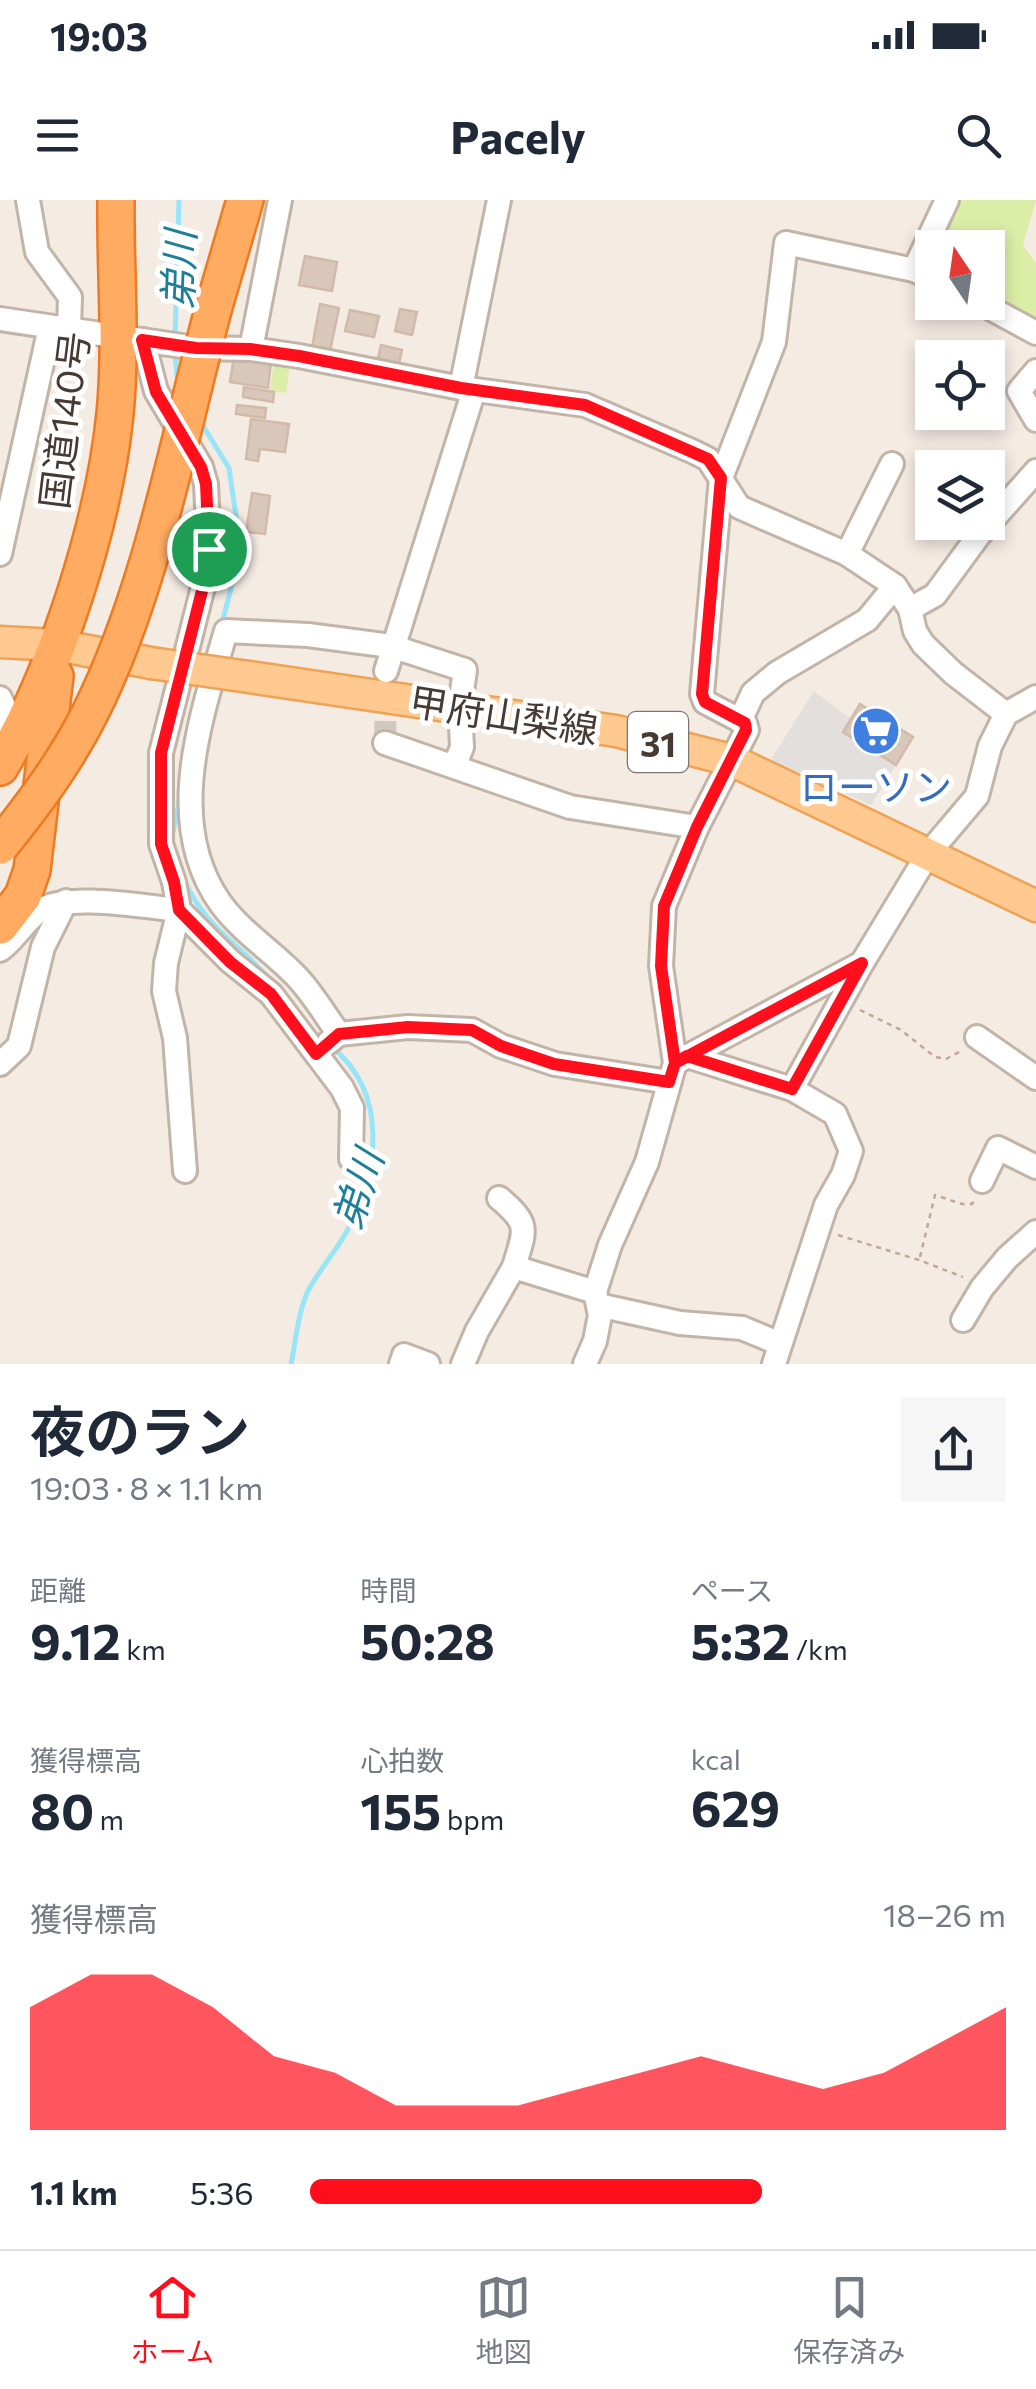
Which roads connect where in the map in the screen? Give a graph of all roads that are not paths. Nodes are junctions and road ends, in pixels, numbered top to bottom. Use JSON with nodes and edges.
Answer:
{"nodes":[{"id":1,"x":28,"y":200,"type":"edge"},
{"id":2,"x":116,"y":200,"type":"edge"},
{"id":3,"x":245,"y":200,"type":"edge"},
{"id":4,"x":280,"y":200,"type":"edge"},
{"id":5,"x":499,"y":200,"type":"edge"},
{"id":6,"x":947,"y":200,"type":"edge"},
{"id":7,"x":937,"y":230,"type":"edge"},
{"id":8,"x":915,"y":272,"type":"edge"},
{"id":9,"x":1005,"y":316,"type":"edge"},
{"id":10,"x":0,"y":319,"type":"edge"},
{"id":11,"x":59,"y":328,"type":"junction"},
{"id":12,"x":1036,"y":333,"type":"edge"},
{"id":13,"x":101,"y":334,"type":"dead end"},
{"id":14,"x":250,"y":349,"type":"junction"},
{"id":15,"x":1036,"y":370,"type":"edge"},
{"id":16,"x":468,"y":389,"type":"junction"},
{"id":17,"x":1036,"y":420,"type":"edge"},
{"id":18,"x":892,"y":464,"type":"dead end"},
{"id":19,"x":1036,"y":472,"type":"edge"},
{"id":20,"x":721,"y":478,"type":"junction"},
{"id":21,"x":1,"y":543,"type":"edge"},
{"id":22,"x":847,"y":554,"type":"junction"},
{"id":23,"x":895,"y":586,"type":"junction"},
{"id":24,"x":910,"y":609,"type":"junction"},
{"id":25,"x":0,"y":642,"type":"edge"},
{"id":26,"x":57,"y":645,"type":"junction"},
{"id":27,"x":391,"y":646,"type":"junction"},
{"id":28,"x":386,"y":671,"type":"tunnel mouth"},
{"id":29,"x":1036,"y":697,"type":"edge"},
{"id":30,"x":0,"y":698,"type":"edge"},
{"id":31,"x":460,"y":706,"type":"junction"},
{"id":32,"x":1006,"y":714,"type":"junction"},
{"id":33,"x":740,"y":720,"type":"junction"},
{"id":34,"x":0,"y":724,"type":"edge"},
{"id":35,"x":385,"y":742,"type":"dead end"},
{"id":36,"x":731,"y":760,"type":"junction"},
{"id":37,"x":455,"y":764,"type":"junction"},
{"id":38,"x":0,"y":767,"type":"edge"},
{"id":39,"x":697,"y":827,"type":"junction"},
{"id":40,"x":0,"y":846,"type":"edge"},
{"id":41,"x":928,"y":854,"type":"junction"},
{"id":42,"x":66,"y":902,"type":"junction"},
{"id":43,"x":1036,"y":906,"type":"edge"},
{"id":44,"x":179,"y":910,"type":"junction"},
{"id":45,"x":0,"y":926,"type":"edge"},
{"id":46,"x":0,"y":950,"type":"edge"},
{"id":47,"x":862,"y":963,"type":"junction"},
{"id":48,"x":339,"y":1034,"type":"junction"},
{"id":49,"x":977,"y":1037,"type":"road end"},
{"id":50,"x":316,"y":1054,"type":"junction"},
{"id":51,"x":0,"y":1064,"type":"edge"},
{"id":52,"x":677,"y":1067,"type":"junction"},
{"id":53,"x":1036,"y":1078,"type":"edge"},
{"id":54,"x":792,"y":1089,"type":"junction"},
{"id":55,"x":351,"y":1158,"type":"dead end"},
{"id":56,"x":1036,"y":1167,"type":"edge"},
{"id":57,"x":185,"y":1171,"type":"dead end"},
{"id":58,"x":982,"y":1181,"type":"road end"},
{"id":59,"x":499,"y":1198,"type":"dead end"},
{"id":60,"x":1036,"y":1232,"type":"edge"},
{"id":61,"x":514,"y":1267,"type":"junction"},
{"id":62,"x":596,"y":1298,"type":"junction"},
{"id":63,"x":963,"y":1320,"type":"dead end"},
{"id":64,"x":776,"y":1354,"type":"edge"},
{"id":65,"x":402,"y":1364,"type":"edge"},
{"id":66,"x":428,"y":1364,"type":"edge"},
{"id":67,"x":464,"y":1364,"type":"edge"},
{"id":68,"x":584,"y":1364,"type":"edge"}],
"edges":[{"from":1,"to":11,"type":"street"},
{"from":2,"to":26,"type":"highway","name":"国道140号"},
{"from":3,"to":40,"type":"highway","bridge":true},
{"from":4,"to":14,"type":"street"},
{"from":5,"to":16,"type":"street"},
{"from":6,"to":7,"type":"street"},
{"from":8,"to":20,"type":"street"},
{"from":9,"to":12,"type":"street"},
{"from":10,"to":11,"type":"street"},
{"from":11,"to":13,"type":"street"},
{"from":11,"to":21,"type":"street"},
{"from":14,"to":16,"type":"street"},
{"from":14,"to":44,"type":"street"},
{"from":15,"to":17,"type":"street"},
{"from":16,"to":20,"type":"street"},
{"from":16,"to":27,"type":"street"},
{"from":18,"to":22,"type":"street"},
{"from":19,"to":24,"type":"street"},
{"from":20,"to":22,"type":"street"},
{"from":20,"to":33,"type":"street"},
{"from":22,"to":23,"type":"street"},
{"from":23,"to":24,"type":"street"},
{"from":23,"to":33,"type":"street"},
{"from":24,"to":32,"type":"street"},
{"from":25,"to":26,"type":"main road","name":"甲府山梨線","number":"31"},
{"from":26,"to":31,"type":"main road","name":"甲府山梨線","number":"31","bridge":true},
{"from":26,"to":38,"type":"highway"},
{"from":26,"to":45,"type":"highway"},
{"from":27,"to":28,"type":"street"},
{"from":27,"to":31,"type":"street"},
{"from":27,"to":48,"type":"street"},
{"from":29,"to":32,"type":"street"},
{"from":30,"to":34,"type":"street"},
{"from":31,"to":36,"type":"main road","name":"甲府山梨線","number":"31"},
{"from":31,"to":37,"type":"street"},
{"from":32,"to":41,"type":"street"},
{"from":33,"to":36,"type":"street"},
{"from":35,"to":37,"type":"street"},
{"from":36,"to":39,"type":"street"},
{"from":36,"to":41,"type":"main road","name":"甲府山梨線","number":"31"},
{"from":37,"to":39,"type":"street"},
{"from":39,"to":52,"type":"street"},
{"from":41,"to":43,"type":"main road","name":"甲府山梨線","number":"31"},
{"from":41,"to":47,"type":"street"},
{"from":42,"to":44,"type":"street"},
{"from":42,"to":46,"type":"street"},
{"from":42,"to":51,"type":"street"},
{"from":44,"to":50,"type":"street"},
{"from":44,"to":57,"type":"street"},
{"from":47,"to":52,"type":"street"},
{"from":47,"to":54,"type":"street"},
{"from":48,"to":50,"type":"street"},
{"from":48,"to":52,"type":"street"},
{"from":49,"to":53,"type":"street"},
{"from":50,"to":55,"type":"street"},
{"from":52,"to":54,"type":"street"},
{"from":52,"to":62,"type":"street"},
{"from":54,"to":64,"type":"street"},
{"from":56,"to":58,"type":"street"},
{"from":59,"to":61,"type":"street"},
{"from":60,"to":63,"type":"street"},
{"from":61,"to":62,"type":"street"},
{"from":61,"to":67,"type":"street"},
{"from":62,"to":64,"type":"street"},
{"from":62,"to":68,"type":"street"},
{"from":65,"to":66,"type":"street"}]}
